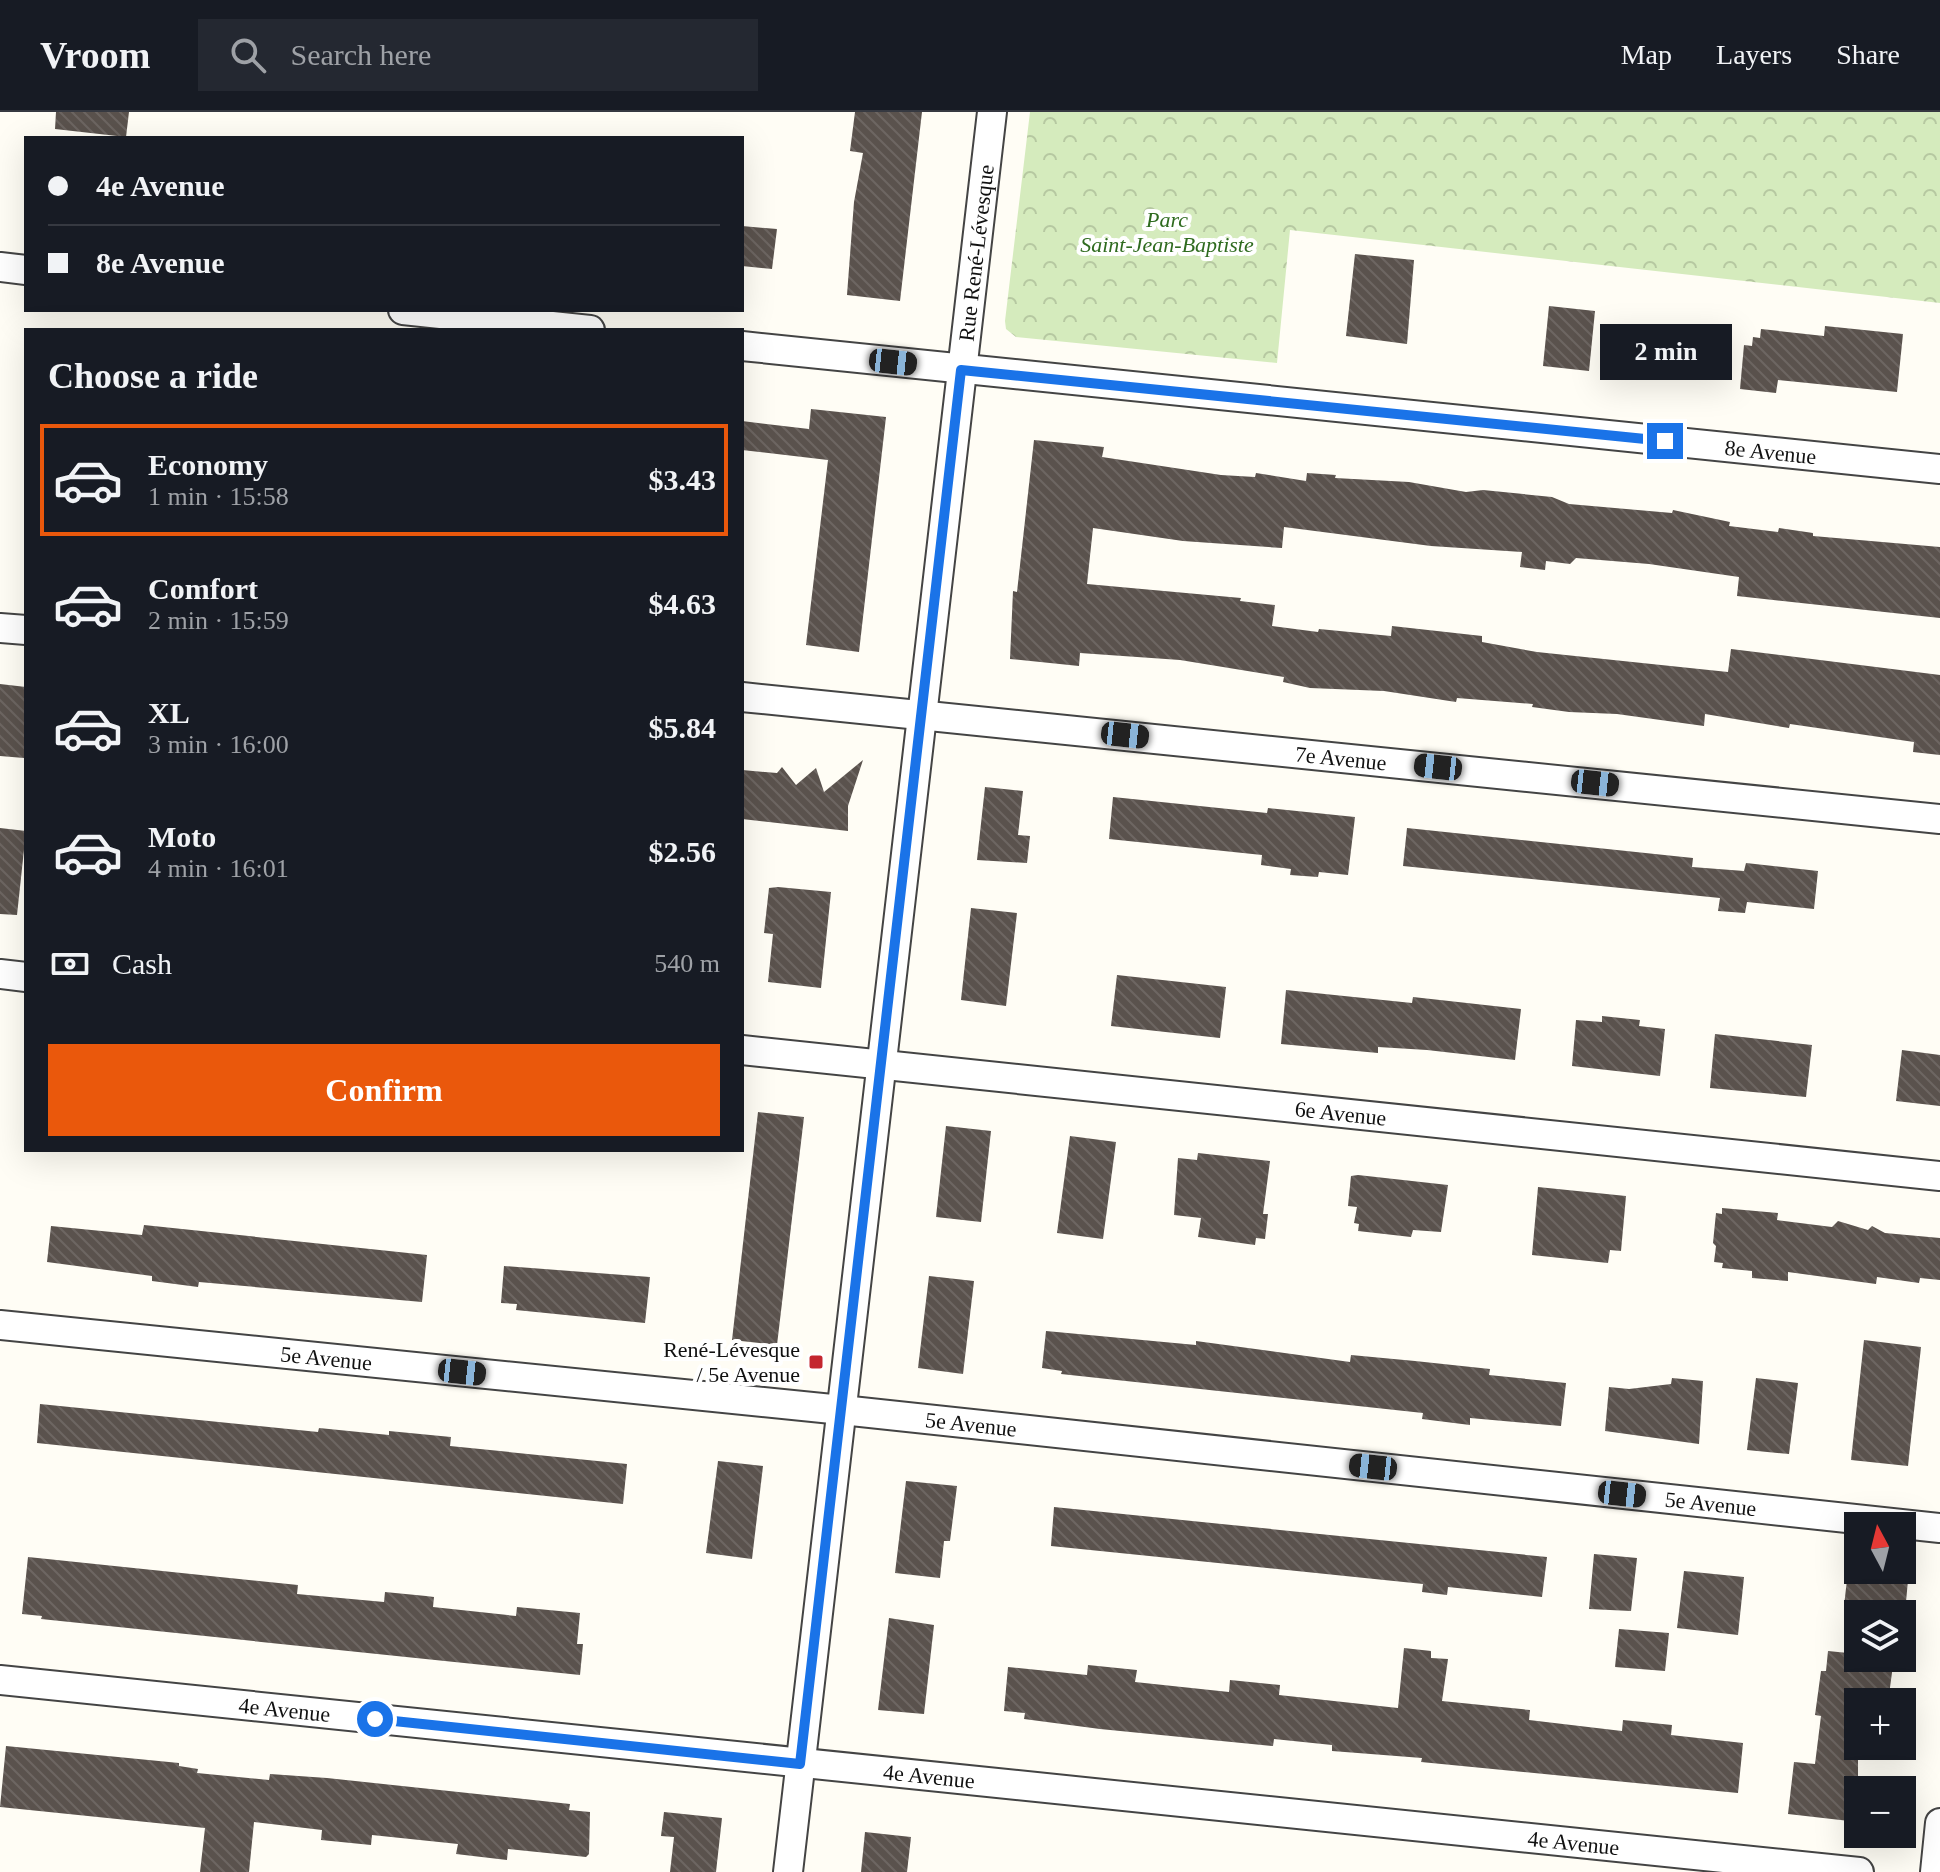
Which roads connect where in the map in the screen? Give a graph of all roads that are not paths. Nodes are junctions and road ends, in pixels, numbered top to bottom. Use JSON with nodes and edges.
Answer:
{"nodes":[{"id":1,"x":992,"y":112,"type":"edge"},
{"id":2,"x":0,"y":267,"type":"edge"},
{"id":3,"x":24,"y":270,"type":"edge"},
{"id":4,"x":422,"y":312,"type":"edge"},
{"id":5,"x":571,"y":328,"type":"edge"},
{"id":6,"x":744,"y":346,"type":"edge"},
{"id":7,"x":961,"y":370,"type":"junction"},
{"id":8,"x":1940,"y":469,"type":"edge"},
{"id":9,"x":0,"y":628,"type":"edge"},
{"id":10,"x":24,"y":630,"type":"edge"},
{"id":11,"x":744,"y":697,"type":"edge"},
{"id":12,"x":922,"y":714,"type":"junction"},
{"id":13,"x":1940,"y":819,"type":"edge"},
{"id":14,"x":0,"y":974,"type":"edge"},
{"id":15,"x":24,"y":977,"type":"edge"},
{"id":16,"x":744,"y":1050,"type":"edge"},
{"id":17,"x":883,"y":1065,"type":"junction"},
{"id":18,"x":1940,"y":1176,"type":"edge"},
{"id":19,"x":0,"y":1325,"type":"edge"},
{"id":20,"x":842,"y":1410,"type":"junction"},
{"id":21,"x":1940,"y":1528,"type":"edge"},
{"id":22,"x":0,"y":1680,"type":"edge"},
{"id":23,"x":800,"y":1764,"type":"junction"},
{"id":24,"x":1940,"y":1823,"type":"edge"},
{"id":25,"x":788,"y":1872,"type":"edge"},
{"id":26,"x":1859,"y":1872,"type":"edge"},
{"id":27,"x":1935,"y":1872,"type":"edge"}],
"edges":[{"from":1,"to":7,"type":"street","name":"Rue René-Lévesque"},
{"from":2,"to":3,"type":"street"},
{"from":4,"to":5,"type":"street"},
{"from":6,"to":7,"type":"street","name":"8e Avenue"},
{"from":7,"to":8,"type":"street","name":"8e Avenue"},
{"from":7,"to":12,"type":"street","name":"Rue René-Lévesque"},
{"from":9,"to":10,"type":"street"},
{"from":11,"to":12,"type":"street","name":"7e Avenue"},
{"from":12,"to":13,"type":"street","name":"7e Avenue"},
{"from":12,"to":17,"type":"street","name":"Rue René-Lévesque"},
{"from":14,"to":15,"type":"street"},
{"from":16,"to":17,"type":"street","name":"6e Avenue"},
{"from":17,"to":18,"type":"street","name":"6e Avenue"},
{"from":17,"to":20,"type":"street","name":"Rue René-Lévesque"},
{"from":19,"to":20,"type":"street","name":"5e Avenue"},
{"from":20,"to":21,"type":"street","name":"5e Avenue"},
{"from":20,"to":23,"type":"street","name":"Rue René-Lévesque"},
{"from":22,"to":23,"type":"street","name":"4e Avenue"},
{"from":23,"to":25,"type":"street","name":"Rue René-Lévesque"},
{"from":23,"to":26,"type":"street","name":"4e Avenue"},
{"from":24,"to":27,"type":"street"}]}
